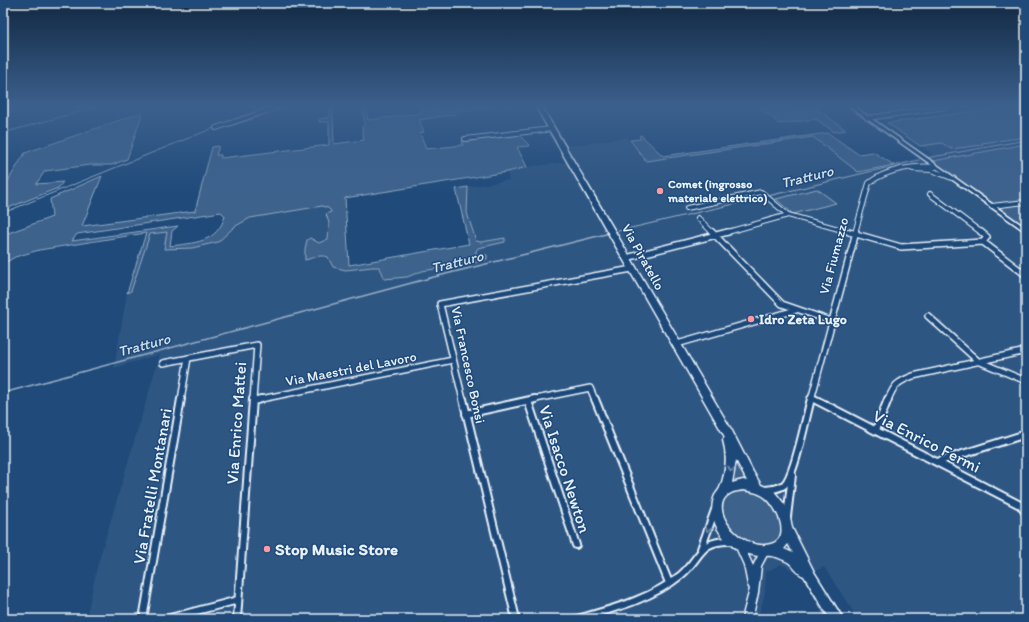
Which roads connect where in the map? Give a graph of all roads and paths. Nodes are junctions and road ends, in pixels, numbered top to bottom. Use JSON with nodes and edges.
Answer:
{"nodes":[{"id":1,"x":492,"y":136,"type":"edge"},
{"id":2,"x":556,"y":136,"type":"edge"},
{"id":3,"x":893,"y":136,"type":"edge"},
{"id":4,"x":466,"y":139,"type":"dead end"},
{"id":5,"x":928,"y":161,"type":"junction"},
{"id":6,"x":923,"y":165,"type":"junction"},
{"id":7,"x":936,"y":167,"type":"junction"},
{"id":8,"x":904,"y":169,"type":"junction"},
{"id":9,"x":931,"y":170,"type":"junction"},
{"id":10,"x":955,"y":179,"type":"junction"},
{"id":11,"x":930,"y":194,"type":"dead end"},
{"id":12,"x":1026,"y":202,"type":"edge"},
{"id":13,"x":992,"y":206,"type":"junction"},
{"id":14,"x":687,"y":208,"type":"dead end"},
{"id":15,"x":788,"y":215,"type":"junction"},
{"id":16,"x":698,"y":218,"type":"dead end"},
{"id":17,"x":1026,"y":230,"type":"edge"},
{"id":18,"x":854,"y":234,"type":"junction"},
{"id":19,"x":715,"y":236,"type":"junction"},
{"id":20,"x":983,"y":242,"type":"junction"},
{"id":21,"x":626,"y":258,"type":"junction"},
{"id":22,"x":632,"y":269,"type":"junction"},
{"id":23,"x":1026,"y":275,"type":"edge"},
{"id":24,"x":796,"y":310,"type":"junction"},
{"id":25,"x":928,"y":316,"type":"dead end"},
{"id":26,"x":831,"y":321,"type":"junction"},
{"id":27,"x":677,"y":344,"type":"junction"},
{"id":28,"x":1026,"y":351,"type":"edge"},
{"id":29,"x":188,"y":358,"type":"junction"},
{"id":30,"x":453,"y":360,"type":"junction"},
{"id":31,"x":978,"y":361,"type":"junction"},
{"id":32,"x":163,"y":363,"type":"dead end"},
{"id":33,"x":1026,"y":382,"type":"edge"},
{"id":34,"x":811,"y":398,"type":"junction"},
{"id":35,"x":253,"y":401,"type":"junction"},
{"id":36,"x":528,"y":401,"type":"junction"},
{"id":37,"x":466,"y":414,"type":"junction"},
{"id":38,"x":721,"y":421,"type":"junction"},
{"id":39,"x":876,"y":430,"type":"junction"},
{"id":40,"x":1026,"y":434,"type":"edge"},
{"id":41,"x":937,"y":462,"type":"junction"},
{"id":42,"x":793,"y":466,"type":"junction"},
{"id":43,"x":760,"y":489,"type":"junction"},
{"id":44,"x":724,"y":491,"type":"junction"},
{"id":45,"x":716,"y":507,"type":"junction"},
{"id":46,"x":1026,"y":513,"type":"edge"},
{"id":47,"x":787,"y":525,"type":"junction"},
{"id":48,"x":736,"y":542,"type":"junction"},
{"id":49,"x":576,"y":546,"type":"dead end"},
{"id":50,"x":700,"y":551,"type":"junction"},
{"id":51,"x":768,"y":551,"type":"junction"},
{"id":52,"x":669,"y":583,"type":"junction"},
{"id":53,"x":816,"y":586,"type":"junction"},
{"id":54,"x":754,"y":593,"type":"junction"},
{"id":55,"x":238,"y":600,"type":"junction"},
{"id":56,"x":143,"y":619,"type":"edge"},
{"id":57,"x":166,"y":619,"type":"edge"},
{"id":58,"x":237,"y":619,"type":"edge"},
{"id":59,"x":516,"y":619,"type":"edge"},
{"id":60,"x":577,"y":619,"type":"edge"},
{"id":61,"x":747,"y":619,"type":"edge"},
{"id":62,"x":836,"y":619,"type":"edge"}],
"edges":[{"from":1,"to":4,"type":"street"},
{"from":2,"to":21,"type":"main road","name":"Via Piratello"},
{"from":3,"to":5,"type":"street"},
{"from":5,"to":6,"type":"street","name":"Via Fiumazzo"},
{"from":5,"to":7,"type":"street"},
{"from":6,"to":7,"type":"street","name":"Via Fiumazzo"},
{"from":6,"to":8,"type":"street","name":"Via Fiumazzo"},
{"from":7,"to":9,"type":"street"},
{"from":7,"to":10,"type":"street"},
{"from":8,"to":9,"type":"street","name":"Via Fiumazzo"},
{"from":8,"to":18,"type":"street","name":"Via Fiumazzo"},
{"from":9,"to":10,"type":"street","name":"Via Fiumazzo"},
{"from":10,"to":13,"type":"street"},
{"from":11,"to":20,"type":"street"},
{"from":12,"to":13,"type":"street"},
{"from":13,"to":17,"type":"street"},
{"from":14,"to":15,"type":"street"},
{"from":15,"to":18,"type":"street"},
{"from":15,"to":19,"type":"street"},
{"from":16,"to":19,"type":"street"},
{"from":18,"to":20,"type":"street"},
{"from":18,"to":26,"type":"street","name":"Via Fiumazzo"},
{"from":19,"to":21,"type":"street"},
{"from":19,"to":24,"type":"street"},
{"from":20,"to":23,"type":"street"},
{"from":21,"to":22,"type":"main road","name":"Via Piratello"},
{"from":22,"to":27,"type":"main road","name":"Via Piratello"},
{"from":22,"to":30,"type":"street","name":"Via Francesco Bonsi"},
{"from":24,"to":26,"type":"street"},
{"from":24,"to":27,"type":"street"},
{"from":25,"to":31,"type":"street"},
{"from":26,"to":34,"type":"street","name":"Via Fiumazzo"},
{"from":27,"to":38,"type":"main road","name":"Via Piratello"},
{"from":28,"to":31,"type":"street"},
{"from":29,"to":32,"type":"street","name":"Via Enrico Mattei"},
{"from":29,"to":35,"type":"street","name":"Via Enrico Mattei"},
{"from":29,"to":56,"type":"street","name":"Via Fratelli Montanari"},
{"from":30,"to":35,"type":"street","name":"Via Maestri del Lavoro"},
{"from":30,"to":37,"type":"street","name":"Via Francesco Bonsi"},
{"from":31,"to":33,"type":"street"},
{"from":31,"to":39,"type":"street"},
{"from":34,"to":39,"type":"street","name":"Via Enrico Fermi"},
{"from":34,"to":42,"type":"street","name":"Via Fiumazzo"},
{"from":35,"to":55,"type":"street","name":"Via Enrico Mattei"},
{"from":36,"to":37,"type":"street"},
{"from":36,"to":49,"type":"street","name":"Via Isacco Newton"},
{"from":36,"to":52,"type":"street"},
{"from":37,"to":59,"type":"street","name":"Via Francesco Bonsi"},
{"from":38,"to":43,"type":"main road","name":"Via Piratello"},
{"from":38,"to":44,"type":"main road","name":"Via Piratello","one_way":true},
{"from":39,"to":41,"type":"street","name":"Via Enrico Fermi"},
{"from":40,"to":41,"type":"street"},
{"from":41,"to":46,"type":"street","name":"Via Enrico Fermi"},
{"from":42,"to":43,"type":"street","name":"Via Fiumazzo"},
{"from":42,"to":47,"type":"street","name":"Via Fiumazzo"},
{"from":43,"to":44,"type":"main road"},
{"from":43,"to":47,"type":"main road"},
{"from":44,"to":45,"type":"main road"},
{"from":45,"to":48,"type":"main road"},
{"from":45,"to":50,"type":"street","one_way":true},
{"from":47,"to":51,"type":"main road"},
{"from":47,"to":53,"type":"main road"},
{"from":48,"to":50,"type":"street"},
{"from":48,"to":51,"type":"main road"},
{"from":48,"to":54,"type":"street"},
{"from":50,"to":52,"type":"street"},
{"from":51,"to":53,"type":"main road"},
{"from":51,"to":54,"type":"street"},
{"from":52,"to":60,"type":"street"},
{"from":53,"to":62,"type":"main road"},
{"from":54,"to":61,"type":"street"},
{"from":55,"to":57,"type":"street"},
{"from":55,"to":58,"type":"street","name":"Via Enrico Mattei"}]}
